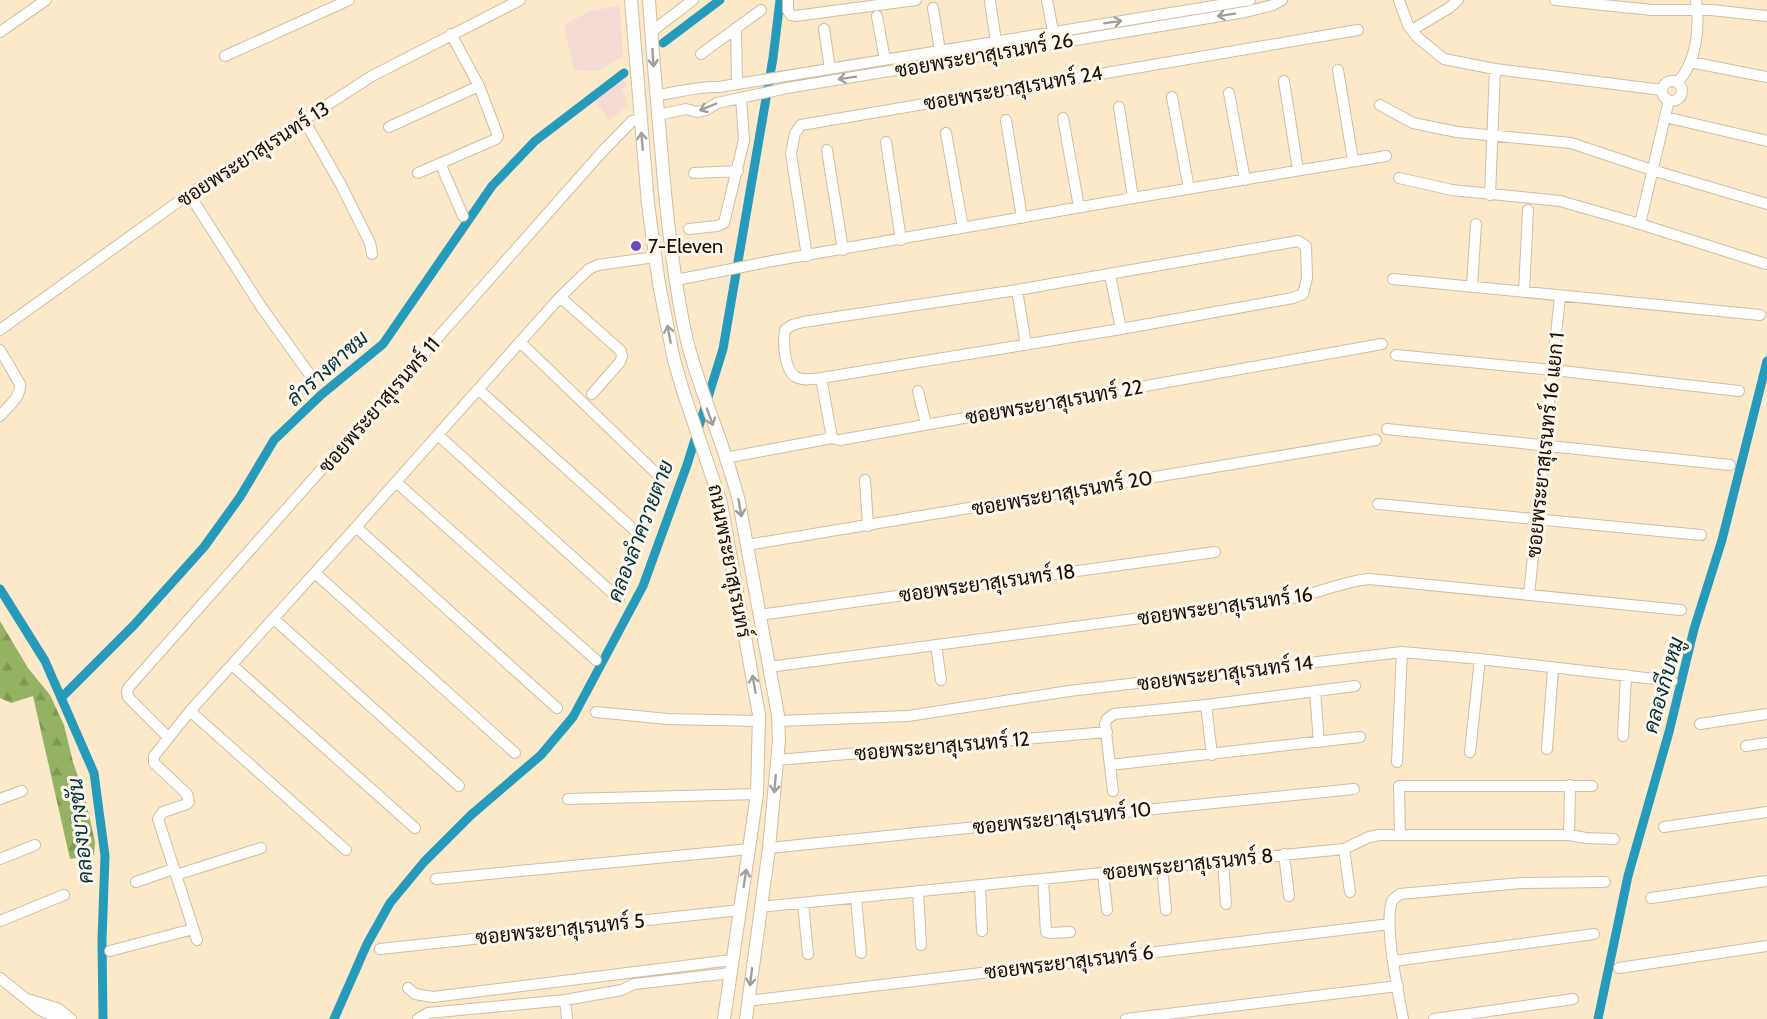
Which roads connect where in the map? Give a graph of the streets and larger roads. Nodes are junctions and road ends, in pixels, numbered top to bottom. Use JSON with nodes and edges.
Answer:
{"nodes":[{"id":1,"x":46,"y":0,"type":"edge"},
{"id":2,"x":349,"y":0,"type":"edge"},
{"id":3,"x":520,"y":0,"type":"edge"},
{"id":4,"x":631,"y":0,"type":"edge"},
{"id":5,"x":649,"y":0,"type":"edge"},
{"id":6,"x":693,"y":0,"type":"edge"},
{"id":7,"x":788,"y":0,"type":"edge"},
{"id":8,"x":916,"y":0,"type":"edge"},
{"id":9,"x":1047,"y":0,"type":"edge"},
{"id":10,"x":1250,"y":0,"type":"edge"},
{"id":11,"x":1282,"y":0,"type":"edge"},
{"id":12,"x":1399,"y":0,"type":"edge"},
{"id":13,"x":1458,"y":0,"type":"edge"},
{"id":14,"x":1555,"y":0,"type":"edge"},
{"id":15,"x":990,"y":2,"type":"dead end"},
{"id":16,"x":1697,"y":5,"type":"edge"},
{"id":17,"x":933,"y":8,"type":"dead end"},
{"id":18,"x":761,"y":10,"type":"dead end"},
{"id":19,"x":877,"y":16,"type":"dead end"},
{"id":20,"x":1767,"y":16,"type":"edge"},
{"id":21,"x":736,"y":28,"type":"junction"},
{"id":22,"x":824,"y":29,"type":"dead end"},
{"id":23,"x":1358,"y":30,"type":"dead end"},
{"id":24,"x":1412,"y":30,"type":"junction"},
{"id":25,"x":1053,"y":31,"type":"junction"},
{"id":26,"x":0,"y":32,"type":"edge"},
{"id":27,"x":651,"y":32,"type":"junction"},
{"id":28,"x":1078,"y":33,"type":"junction"},
{"id":29,"x":452,"y":34,"type":"junction"},
{"id":30,"x":996,"y":41,"type":"junction"},
{"id":31,"x":940,"y":51,"type":"junction"},
{"id":32,"x":701,"y":54,"type":"dead end"},
{"id":33,"x":225,"y":56,"type":"dead end"},
{"id":34,"x":885,"y":60,"type":"junction"},
{"id":35,"x":868,"y":62,"type":"junction"},
{"id":36,"x":1690,"y":62,"type":"junction"},
{"id":37,"x":830,"y":69,"type":"junction"},
{"id":38,"x":1495,"y":69,"type":"junction"},
{"id":39,"x":1338,"y":70,"type":"dead end"},
{"id":40,"x":872,"y":74,"type":"junction"},
{"id":41,"x":1767,"y":77,"type":"edge"},
{"id":42,"x":1284,"y":81,"type":"dead end"},
{"id":43,"x":1677,"y":82,"type":"junction"},
{"id":44,"x":737,"y":84,"type":"junction"},
{"id":45,"x":479,"y":86,"type":"junction"},
{"id":46,"x":1662,"y":90,"type":"junction"},
{"id":47,"x":684,"y":92,"type":"junction"},
{"id":48,"x":1228,"y":93,"type":"dead end"},
{"id":49,"x":656,"y":95,"type":"junction"},
{"id":50,"x":1172,"y":97,"type":"dead end"},
{"id":51,"x":741,"y":98,"type":"junction"},
{"id":52,"x":1669,"y":100,"type":"junction"},
{"id":53,"x":1380,"y":105,"type":"dead end"},
{"id":54,"x":1119,"y":107,"type":"dead end"},
{"id":55,"x":686,"y":110,"type":"junction"},
{"id":56,"x":657,"y":115,"type":"junction"},
{"id":57,"x":1665,"y":117,"type":"junction"},
{"id":58,"x":1063,"y":118,"type":"dead end"},
{"id":59,"x":304,"y":120,"type":"junction"},
{"id":60,"x":640,"y":120,"type":"junction"},
{"id":61,"x":1006,"y":120,"type":"dead end"},
{"id":62,"x":389,"y":127,"type":"dead end"},
{"id":63,"x":946,"y":133,"type":"dead end"},
{"id":64,"x":1492,"y":136,"type":"junction"},
{"id":65,"x":1767,"y":141,"type":"edge"},
{"id":66,"x":886,"y":142,"type":"dead end"},
{"id":67,"x":827,"y":150,"type":"dead end"},
{"id":68,"x":1386,"y":156,"type":"dead end"},
{"id":69,"x":1353,"y":160,"type":"junction"},
{"id":70,"x":440,"y":163,"type":"junction"},
{"id":71,"x":1298,"y":170,"type":"junction"},
{"id":72,"x":1652,"y":170,"type":"junction"},
{"id":73,"x":738,"y":171,"type":"junction"},
{"id":74,"x":418,"y":173,"type":"dead end"},
{"id":75,"x":694,"y":173,"type":"dead end"},
{"id":76,"x":1399,"y":177,"type":"dead end"},
{"id":77,"x":1245,"y":180,"type":"junction"},
{"id":78,"x":1189,"y":189,"type":"junction"},
{"id":79,"x":189,"y":194,"type":"junction"},
{"id":80,"x":1490,"y":195,"type":"junction"},
{"id":81,"x":1133,"y":198,"type":"junction"},
{"id":82,"x":1767,"y":204,"type":"edge"},
{"id":83,"x":1079,"y":207,"type":"junction"},
{"id":84,"x":1528,"y":210,"type":"dead end"},
{"id":85,"x":463,"y":216,"type":"dead end"},
{"id":86,"x":1022,"y":218,"type":"junction"},
{"id":87,"x":1476,"y":224,"type":"dead end"},
{"id":88,"x":1640,"y":224,"type":"junction"},
{"id":89,"x":963,"y":228,"type":"junction"},
{"id":90,"x":689,"y":230,"type":"dead end"},
{"id":91,"x":901,"y":240,"type":"junction"},
{"id":92,"x":843,"y":250,"type":"junction"},
{"id":93,"x":372,"y":254,"type":"dead end"},
{"id":94,"x":807,"y":256,"type":"junction"},
{"id":95,"x":655,"y":257,"type":"junction"},
{"id":96,"x":1766,"y":264,"type":"edge"},
{"id":97,"x":1110,"y":275,"type":"junction"},
{"id":98,"x":1393,"y":279,"type":"dead end"},
{"id":99,"x":676,"y":280,"type":"junction"},
{"id":100,"x":1472,"y":287,"type":"junction"},
{"id":101,"x":1017,"y":290,"type":"junction"},
{"id":102,"x":1524,"y":292,"type":"junction"},
{"id":103,"x":1560,"y":296,"type":"junction"},
{"id":104,"x":560,"y":297,"type":"junction"},
{"id":105,"x":1760,"y":315,"type":"dead end"},
{"id":106,"x":1120,"y":329,"type":"junction"},
{"id":107,"x":0,"y":330,"type":"edge"},
{"id":108,"x":520,"y":342,"type":"junction"},
{"id":109,"x":1382,"y":344,"type":"dead end"},
{"id":110,"x":1026,"y":345,"type":"junction"},
{"id":111,"x":0,"y":350,"type":"edge"},
{"id":112,"x":1396,"y":355,"type":"dead end"},
{"id":113,"x":1553,"y":370,"type":"junction"},
{"id":114,"x":310,"y":375,"type":"dead end"},
{"id":115,"x":821,"y":378,"type":"junction"},
{"id":116,"x":478,"y":390,"type":"junction"},
{"id":117,"x":918,"y":391,"type":"dead end"},
{"id":118,"x":1739,"y":391,"type":"dead end"},
{"id":119,"x":592,"y":394,"type":"dead end"},
{"id":120,"x":0,"y":416,"type":"edge"},
{"id":121,"x":926,"y":424,"type":"junction"},
{"id":122,"x":1387,"y":429,"type":"dead end"},
{"id":123,"x":438,"y":435,"type":"junction"},
{"id":124,"x":832,"y":438,"type":"junction"},
{"id":125,"x":1376,"y":440,"type":"dead end"},
{"id":126,"x":1546,"y":446,"type":"junction"},
{"id":127,"x":724,"y":455,"type":"junction"},
{"id":128,"x":1730,"y":465,"type":"dead end"},
{"id":129,"x":657,"y":474,"type":"dead end"},
{"id":130,"x":865,"y":480,"type":"dead end"},
{"id":131,"x":396,"y":482,"type":"junction"},
{"id":132,"x":1378,"y":504,"type":"dead end"},
{"id":133,"x":1538,"y":519,"type":"junction"},
{"id":134,"x":868,"y":526,"type":"junction"},
{"id":135,"x":356,"y":527,"type":"junction"},
{"id":136,"x":1701,"y":535,"type":"dead end"},
{"id":137,"x":641,"y":536,"type":"dead end"},
{"id":138,"x":747,"y":545,"type":"junction"},
{"id":139,"x":1215,"y":552,"type":"dead end"},
{"id":140,"x":315,"y":573,"type":"junction"},
{"id":141,"x":1529,"y":595,"type":"junction"},
{"id":142,"x":619,"y":599,"type":"dead end"},
{"id":143,"x":1681,"y":610,"type":"dead end"},
{"id":144,"x":759,"y":615,"type":"junction"},
{"id":145,"x":274,"y":620,"type":"junction"},
{"id":146,"x":936,"y":645,"type":"junction"},
{"id":147,"x":1402,"y":652,"type":"junction"},
{"id":148,"x":1480,"y":658,"type":"junction"},
{"id":149,"x":597,"y":660,"type":"dead end"},
{"id":150,"x":232,"y":665,"type":"junction"},
{"id":151,"x":769,"y":667,"type":"junction"},
{"id":152,"x":1553,"y":669,"type":"junction"},
{"id":153,"x":1626,"y":675,"type":"junction"},
{"id":154,"x":941,"y":680,"type":"dead end"},
{"id":155,"x":1672,"y":681,"type":"dead end"},
{"id":156,"x":1355,"y":686,"type":"dead end"},
{"id":157,"x":1315,"y":691,"type":"junction"},
{"id":158,"x":1206,"y":705,"type":"junction"},
{"id":159,"x":557,"y":708,"type":"dead end"},
{"id":160,"x":190,"y":711,"type":"junction"},
{"id":161,"x":596,"y":712,"type":"dead end"},
{"id":162,"x":1767,"y":714,"type":"edge"},
{"id":163,"x":760,"y":721,"type":"junction"},
{"id":164,"x":778,"y":721,"type":"junction"},
{"id":165,"x":1700,"y":724,"type":"dead end"},
{"id":166,"x":1107,"y":732,"type":"junction"},
{"id":167,"x":1623,"y":736,"type":"dead end"},
{"id":168,"x":168,"y":737,"type":"junction"},
{"id":169,"x":1360,"y":737,"type":"dead end"},
{"id":170,"x":1319,"y":742,"type":"junction"},
{"id":171,"x":1767,"y":743,"type":"edge"},
{"id":172,"x":1746,"y":746,"type":"dead end"},
{"id":173,"x":1546,"y":749,"type":"dead end"},
{"id":174,"x":1470,"y":752,"type":"dead end"},
{"id":175,"x":515,"y":753,"type":"dead end"},
{"id":176,"x":1212,"y":755,"type":"junction"},
{"id":177,"x":777,"y":760,"type":"junction"},
{"id":178,"x":1397,"y":762,"type":"dead end"},
{"id":179,"x":1110,"y":765,"type":"junction"},
{"id":180,"x":1570,"y":785,"type":"junction"},
{"id":181,"x":459,"y":786,"type":"dead end"},
{"id":182,"x":1592,"y":786,"type":"dead end"},
{"id":183,"x":1354,"y":789,"type":"dead end"},
{"id":184,"x":1113,"y":790,"type":"dead end"},
{"id":185,"x":22,"y":791,"type":"dead end"},
{"id":186,"x":757,"y":794,"type":"junction"},
{"id":187,"x":0,"y":799,"type":"edge"},
{"id":188,"x":568,"y":800,"type":"dead end"},
{"id":189,"x":1767,"y":812,"type":"edge"},
{"id":190,"x":1664,"y":827,"type":"dead end"},
{"id":191,"x":415,"y":828,"type":"dead end"},
{"id":192,"x":1400,"y":835,"type":"junction"},
{"id":193,"x":1569,"y":835,"type":"junction"},
{"id":194,"x":1614,"y":839,"type":"dead end"},
{"id":195,"x":35,"y":845,"type":"dead end"},
{"id":196,"x":261,"y":848,"type":"dead end"},
{"id":197,"x":769,"y":848,"type":"junction"},
{"id":198,"x":750,"y":849,"type":"junction"},
{"id":199,"x":1344,"y":849,"type":"junction"},
{"id":200,"x":346,"y":850,"type":"dead end"},
{"id":201,"x":1284,"y":855,"type":"junction"},
{"id":202,"x":0,"y":859,"type":"edge"},
{"id":203,"x":1223,"y":861,"type":"junction"},
{"id":204,"x":1162,"y":867,"type":"junction"},
{"id":205,"x":175,"y":872,"type":"junction"},
{"id":206,"x":1103,"y":873,"type":"junction"},
{"id":207,"x":436,"y":879,"type":"dead end"},
{"id":208,"x":1043,"y":879,"type":"junction"},
{"id":209,"x":1767,"y":881,"type":"edge"},
{"id":210,"x":136,"y":882,"type":"dead end"},
{"id":211,"x":1605,"y":882,"type":"dead end"},
{"id":212,"x":980,"y":885,"type":"junction"},
{"id":213,"x":918,"y":891,"type":"junction"},
{"id":214,"x":1350,"y":892,"type":"dead end"},
{"id":215,"x":63,"y":895,"type":"dead end"},
{"id":216,"x":1288,"y":896,"type":"dead end"},
{"id":217,"x":856,"y":898,"type":"junction"},
{"id":218,"x":1651,"y":898,"type":"dead end"},
{"id":219,"x":803,"y":903,"type":"junction"},
{"id":220,"x":1226,"y":904,"type":"dead end"},
{"id":221,"x":760,"y":907,"type":"junction"},
{"id":222,"x":740,"y":909,"type":"junction"},
{"id":223,"x":1107,"y":910,"type":"dead end"},
{"id":224,"x":1166,"y":910,"type":"dead end"},
{"id":225,"x":0,"y":921,"type":"edge"},
{"id":226,"x":1390,"y":924,"type":"junction"},
{"id":227,"x":982,"y":931,"type":"dead end"},
{"id":228,"x":1070,"y":932,"type":"dead end"},
{"id":229,"x":1594,"y":934,"type":"dead end"},
{"id":230,"x":921,"y":945,"type":"dead end"},
{"id":231,"x":1767,"y":946,"type":"edge"},
{"id":232,"x":380,"y":949,"type":"dead end"},
{"id":233,"x":110,"y":951,"type":"dead end"},
{"id":234,"x":861,"y":953,"type":"dead end"},
{"id":235,"x":808,"y":954,"type":"dead end"},
{"id":236,"x":1394,"y":961,"type":"junction"},
{"id":237,"x":732,"y":966,"type":"junction"},
{"id":238,"x":1619,"y":968,"type":"dead end"},
{"id":239,"x":0,"y":978,"type":"edge"},
{"id":240,"x":1398,"y":986,"type":"junction"},
{"id":241,"x":408,"y":988,"type":"dead end"},
{"id":242,"x":27,"y":999,"type":"junction"},
{"id":243,"x":1573,"y":999,"type":"dead end"},
{"id":244,"x":565,"y":1000,"type":"junction"},
{"id":245,"x":748,"y":1001,"type":"junction"},
{"id":246,"x":44,"y":1017,"type":"edge"},
{"id":247,"x":60,"y":1019,"type":"edge"},
{"id":248,"x":72,"y":1019,"type":"edge"},
{"id":249,"x":418,"y":1019,"type":"edge"},
{"id":250,"x":567,"y":1019,"type":"edge"},
{"id":251,"x":724,"y":1019,"type":"edge"},
{"id":252,"x":746,"y":1019,"type":"edge"},
{"id":253,"x":1126,"y":1019,"type":"edge"},
{"id":254,"x":1403,"y":1019,"type":"edge"},
{"id":255,"x":1434,"y":1019,"type":"edge"}],
"edges":[{"from":1,"to":26,"type":"street"},
{"from":2,"to":33,"type":"street"},
{"from":3,"to":29,"type":"street","name":"ซอยพระยาสุเรนทร์ 13"},
{"from":4,"to":60,"type":"street","name":"ถนนพระยาสุเรนทร์"},
{"from":5,"to":27,"type":"street","name":"ถนนพระยาสุเรนทร์"},
{"from":6,"to":27,"type":"street"},
{"from":7,"to":8,"type":"street"},
{"from":9,"to":25,"type":"street"},
{"from":28,"to":10,"type":"street","name":"ซอยพระยาสุเรนทร์ 26","one_way":true},
{"from":11,"to":28,"type":"street","name":"ซอยพระยาสุเรนทร์ 26","one_way":true},
{"from":12,"to":24,"type":"street"},
{"from":13,"to":24,"type":"street"},
{"from":14,"to":16,"type":"street"},
{"from":15,"to":30,"type":"street"},
{"from":16,"to":20,"type":"street"},
{"from":16,"to":36,"type":"street"},
{"from":17,"to":31,"type":"street"},
{"from":18,"to":21,"type":"street"},
{"from":19,"to":34,"type":"street"},
{"from":21,"to":32,"type":"street"},
{"from":21,"to":44,"type":"street"},
{"from":22,"to":37,"type":"street"},
{"from":23,"to":94,"type":"street","name":"ซอยพระยาสุเรนทร์ 24"},
{"from":24,"to":38,"type":"street"},
{"from":25,"to":28,"type":"street","name":"ซอยพระยาสุเรนทร์ 26"},
{"from":25,"to":30,"type":"street","name":"ซอยพระยาสุเรนทร์ 26"},
{"from":27,"to":49,"type":"street","name":"ถนนพระยาสุเรนทร์","one_way":true},
{"from":28,"to":40,"type":"street","name":"ซอยพระยาสุเรนทร์ 26"},
{"from":29,"to":45,"type":"street"},
{"from":29,"to":59,"type":"street","name":"ซอยพระยาสุเรนทร์ 13"},
{"from":30,"to":31,"type":"street","name":"ซอยพระยาสุเรนทร์ 26"},
{"from":31,"to":34,"type":"street","name":"ซอยพระยาสุเรนทร์ 26"},
{"from":34,"to":35,"type":"street","name":"ซอยพระยาสุเรนทร์ 26"},
{"from":35,"to":37,"type":"street","name":"ซอยพระยาสุเรนทร์ 26"},
{"from":35,"to":40,"type":"street"},
{"from":36,"to":41,"type":"street"},
{"from":36,"to":43,"type":"street"},
{"from":37,"to":44,"type":"street","name":"ซอยพระยาสุเรนทร์ 26"},
{"from":38,"to":46,"type":"street"},
{"from":38,"to":64,"type":"street"},
{"from":39,"to":69,"type":"street"},
{"from":40,"to":51,"type":"street","name":"ซอยพระยาสุเรนทร์ 26","one_way":true},
{"from":42,"to":71,"type":"street"},
{"from":43,"to":46,"type":"street"},
{"from":43,"to":52,"type":"street"},
{"from":44,"to":47,"type":"street","name":"ซอยพระยาสุเรนทร์ 26"},
{"from":45,"to":62,"type":"street"},
{"from":45,"to":70,"type":"street"},
{"from":46,"to":52,"type":"street"},
{"from":47,"to":49,"type":"street","name":"ซอยพระยาสุเรนทร์ 26"},
{"from":47,"to":55,"type":"street"},
{"from":48,"to":77,"type":"street"},
{"from":49,"to":56,"type":"street","name":"ถนนพระยาสุเรนทร์"},
{"from":50,"to":78,"type":"street"},
{"from":51,"to":55,"type":"street","name":"ซอยพระยาสุเรนทร์ 26","one_way":true},
{"from":51,"to":73,"type":"street"},
{"from":52,"to":57,"type":"street"},
{"from":53,"to":64,"type":"street"},
{"from":54,"to":81,"type":"street"},
{"from":55,"to":56,"type":"street","name":"ซอยพระยาสุเรนทร์ 26"},
{"from":56,"to":99,"type":"street","name":"ถนนพระยาสุเรนทร์"},
{"from":57,"to":65,"type":"street"},
{"from":57,"to":72,"type":"street"},
{"from":58,"to":83,"type":"street"},
{"from":59,"to":79,"type":"street","name":"ซอยพระยาสุเรนทร์ 13"},
{"from":59,"to":93,"type":"street"},
{"from":95,"to":60,"type":"street","name":"ถนนพระยาสุเรนทร์","one_way":true},
{"from":60,"to":168,"type":"street","name":"ซอยพระยาสุเรนทร์ 11"},
{"from":61,"to":86,"type":"street"},
{"from":63,"to":89,"type":"street"},
{"from":64,"to":72,"type":"street"},
{"from":64,"to":80,"type":"street"},
{"from":66,"to":91,"type":"street"},
{"from":67,"to":92,"type":"street"},
{"from":68,"to":69,"type":"street"},
{"from":69,"to":71,"type":"street"},
{"from":70,"to":74,"type":"street"},
{"from":70,"to":85,"type":"street"},
{"from":71,"to":77,"type":"street"},
{"from":72,"to":82,"type":"street"},
{"from":72,"to":88,"type":"street"},
{"from":73,"to":75,"type":"street"},
{"from":73,"to":90,"type":"street"},
{"from":76,"to":80,"type":"street"},
{"from":77,"to":78,"type":"street"},
{"from":78,"to":81,"type":"street"},
{"from":79,"to":107,"type":"street","name":"ซอยพระยาสุเรนทร์ 13"},
{"from":79,"to":114,"type":"street"},
{"from":80,"to":88,"type":"street"},
{"from":81,"to":83,"type":"street"},
{"from":83,"to":86,"type":"street"},
{"from":84,"to":102,"type":"street"},
{"from":86,"to":89,"type":"street"},
{"from":87,"to":100,"type":"street"},
{"from":88,"to":96,"type":"street"},
{"from":89,"to":91,"type":"street"},
{"from":91,"to":92,"type":"street"},
{"from":92,"to":94,"type":"street"},
{"from":94,"to":99,"type":"street"},
{"from":95,"to":104,"type":"street"},
{"from":163,"to":95,"type":"street","name":"ถนนพระยาสุเรนทร์","one_way":true},
{"from":97,"to":101,"type":"street"},
{"from":97,"to":106,"type":"street"},
{"from":97,"to":106,"type":"street"},
{"from":98,"to":100,"type":"street"},
{"from":99,"to":127,"type":"street","name":"ถนนพระยาสุเรนทร์","one_way":true},
{"from":100,"to":102,"type":"street"},
{"from":101,"to":110,"type":"street"},
{"from":101,"to":115,"type":"street"},
{"from":102,"to":103,"type":"street"},
{"from":103,"to":105,"type":"street"},
{"from":103,"to":113,"type":"street","name":"ซอยพระยาสุเรนทร์ 16 แยก 1"},
{"from":104,"to":108,"type":"street"},
{"from":104,"to":119,"type":"street"},
{"from":106,"to":110,"type":"street"},
{"from":108,"to":116,"type":"street"},
{"from":108,"to":129,"type":"street"},
{"from":109,"to":121,"type":"street","name":"ซอยพระยาสุเรนทร์ 22"},
{"from":110,"to":115,"type":"street"},
{"from":111,"to":120,"type":"street"},
{"from":112,"to":113,"type":"street"},
{"from":113,"to":118,"type":"street"},
{"from":113,"to":126,"type":"street","name":"ซอยพระยาสุเรนทร์ 16 แยก 1"},
{"from":115,"to":124,"type":"street"},
{"from":116,"to":123,"type":"street"},
{"from":116,"to":137,"type":"street"},
{"from":117,"to":121,"type":"street"},
{"from":121,"to":124,"type":"street","name":"ซอยพระยาสุเรนทร์ 22"},
{"from":122,"to":126,"type":"street"},
{"from":123,"to":131,"type":"street"},
{"from":123,"to":142,"type":"street"},
{"from":124,"to":127,"type":"street","name":"ซอยพระยาสุเรนทร์ 22"},
{"from":125,"to":134,"type":"street","name":"ซอยพระยาสุเรนทร์ 20"},
{"from":126,"to":128,"type":"street"},
{"from":126,"to":133,"type":"street","name":"ซอยพระยาสุเรนทร์ 16 แยก 1"},
{"from":127,"to":138,"type":"street","name":"ถนนพระยาสุเรนทร์","one_way":true},
{"from":130,"to":134,"type":"street"},
{"from":131,"to":135,"type":"street"},
{"from":131,"to":149,"type":"street"},
{"from":132,"to":133,"type":"street"},
{"from":133,"to":136,"type":"street"},
{"from":133,"to":141,"type":"street","name":"ซอยพระยาสุเรนทร์ 16 แยก 1"},
{"from":134,"to":138,"type":"street","name":"ซอยพระยาสุเรนทร์ 20"},
{"from":135,"to":140,"type":"street"},
{"from":135,"to":159,"type":"street"},
{"from":138,"to":144,"type":"street","name":"ถนนพระยาสุเรนทร์"},
{"from":139,"to":144,"type":"street","name":"ซอยพระยาสุเรนทร์ 18"},
{"from":140,"to":145,"type":"street"},
{"from":140,"to":175,"type":"street"},
{"from":141,"to":143,"type":"street","name":"ซอยพระยาสุเรนทร์ 16"},
{"from":141,"to":146,"type":"street","name":"ซอยพระยาสุเรนทร์ 16"},
{"from":144,"to":151,"type":"street","name":"ถนนพระยาสุเรนทร์"},
{"from":145,"to":150,"type":"street"},
{"from":145,"to":181,"type":"street"},
{"from":146,"to":151,"type":"street","name":"ซอยพระยาสุเรนทร์ 16"},
{"from":146,"to":154,"type":"street"},
{"from":147,"to":148,"type":"street","name":"ซอยพระยาสุเรนทร์ 14"},
{"from":147,"to":164,"type":"street","name":"ซอยพระยาสุเรนทร์ 14"},
{"from":147,"to":178,"type":"street"},
{"from":148,"to":152,"type":"street","name":"ซอยพระยาสุเรนทร์ 14"},
{"from":148,"to":174,"type":"street"},
{"from":150,"to":160,"type":"street"},
{"from":150,"to":191,"type":"street"},
{"from":151,"to":164,"type":"street","name":"ถนนพระยาสุเรนทร์"},
{"from":152,"to":153,"type":"street","name":"ซอยพระยาสุเรนทร์ 14"},
{"from":152,"to":173,"type":"street"},
{"from":153,"to":155,"type":"street","name":"ซอยพระยาสุเรนทร์ 14"},
{"from":153,"to":167,"type":"street"},
{"from":156,"to":157,"type":"street"},
{"from":157,"to":158,"type":"street"},
{"from":157,"to":170,"type":"street"},
{"from":158,"to":166,"type":"street"},
{"from":158,"to":176,"type":"street"},
{"from":160,"to":168,"type":"street"},
{"from":160,"to":200,"type":"street"},
{"from":161,"to":163,"type":"street"},
{"from":162,"to":165,"type":"street"},
{"from":163,"to":186,"type":"street","name":"ถนนพระยาสุเรนทร์"},
{"from":164,"to":177,"type":"street","name":"ถนนพระยาสุเรนทร์"},
{"from":166,"to":177,"type":"street","name":"ซอยพระยาสุเรนทร์ 12"},
{"from":166,"to":179,"type":"street"},
{"from":168,"to":205,"type":"street"},
{"from":169,"to":170,"type":"street"},
{"from":170,"to":176,"type":"street"},
{"from":171,"to":172,"type":"street"},
{"from":176,"to":179,"type":"street"},
{"from":177,"to":197,"type":"street","name":"ถนนพระยาสุเรนทร์","one_way":true},
{"from":179,"to":184,"type":"street"},
{"from":180,"to":182,"type":"street"},
{"from":180,"to":192,"type":"street"},
{"from":180,"to":193,"type":"street"},
{"from":183,"to":197,"type":"street","name":"ซอยพระยาสุเรนทร์ 10"},
{"from":185,"to":187,"type":"street"},
{"from":186,"to":188,"type":"street"},
{"from":186,"to":198,"type":"street","name":"ถนนพระยาสุเรนทร์"},
{"from":189,"to":190,"type":"street"},
{"from":192,"to":193,"type":"street","name":"ซอยพระยาสุเรนทร์ 8"},
{"from":192,"to":199,"type":"street","name":"ซอยพระยาสุเรนทร์ 8"},
{"from":193,"to":194,"type":"street","name":"ซอยพระยาสุเรนทร์ 8"},
{"from":195,"to":202,"type":"street"},
{"from":196,"to":205,"type":"street"},
{"from":197,"to":198,"type":"street"},
{"from":197,"to":221,"type":"street","name":"ถนนพระยาสุเรนทร์"},
{"from":198,"to":207,"type":"street"},
{"from":222,"to":198,"type":"street","name":"ถนนพระยาสุเรนทร์","one_way":true},
{"from":199,"to":201,"type":"street","name":"ซอยพระยาสุเรนทร์ 8"},
{"from":199,"to":214,"type":"street"},
{"from":201,"to":203,"type":"street","name":"ซอยพระยาสุเรนทร์ 8"},
{"from":201,"to":216,"type":"street"},
{"from":203,"to":204,"type":"street","name":"ซอยพระยาสุเรนทร์ 8"},
{"from":203,"to":220,"type":"street"},
{"from":204,"to":206,"type":"street","name":"ซอยพระยาสุเรนทร์ 8"},
{"from":204,"to":224,"type":"street"},
{"from":205,"to":210,"type":"street"},
{"from":205,"to":233,"type":"street"},
{"from":206,"to":208,"type":"street","name":"ซอยพระยาสุเรนทร์ 8"},
{"from":206,"to":223,"type":"street"},
{"from":208,"to":212,"type":"street","name":"ซอยพระยาสุเรนทร์ 8"},
{"from":208,"to":228,"type":"street"},
{"from":209,"to":218,"type":"street"},
{"from":211,"to":226,"type":"street"},
{"from":212,"to":213,"type":"street","name":"ซอยพระยาสุเรนทร์ 8"},
{"from":212,"to":227,"type":"street"},
{"from":213,"to":217,"type":"street","name":"ซอยพระยาสุเรนทร์ 8"},
{"from":213,"to":230,"type":"street"},
{"from":215,"to":225,"type":"street"},
{"from":217,"to":219,"type":"street","name":"ซอยพระยาสุเรนทร์ 8"},
{"from":217,"to":234,"type":"street"},
{"from":219,"to":221,"type":"street","name":"ซอยพระยาสุเรนทร์ 8"},
{"from":219,"to":235,"type":"street"},
{"from":221,"to":245,"type":"street","name":"ถนนพระยาสุเรนทร์","one_way":true},
{"from":222,"to":232,"type":"street","name":"ซอยพระยาสุเรนทร์ 5"},
{"from":222,"to":237,"type":"street","name":"ถนนพระยาสุเรนทร์"},
{"from":226,"to":236,"type":"street"},
{"from":226,"to":245,"type":"street","name":"ซอยพระยาสุเรนทร์ 6"},
{"from":229,"to":236,"type":"street"},
{"from":231,"to":238,"type":"street"},
{"from":236,"to":240,"type":"street"},
{"from":237,"to":241,"type":"street"},
{"from":237,"to":244,"type":"street"},
{"from":237,"to":251,"type":"street","name":"ถนนพระยาสุเรนทร์"},
{"from":239,"to":242,"type":"street"},
{"from":240,"to":253,"type":"street"},
{"from":240,"to":254,"type":"street"},
{"from":242,"to":246,"type":"street"},
{"from":242,"to":248,"type":"street"},
{"from":243,"to":255,"type":"street"},
{"from":244,"to":249,"type":"street"},
{"from":244,"to":250,"type":"street"},
{"from":245,"to":252,"type":"street","name":"ถนนพระยาสุเรนทร์"},
{"from":246,"to":247,"type":"street"}]}
